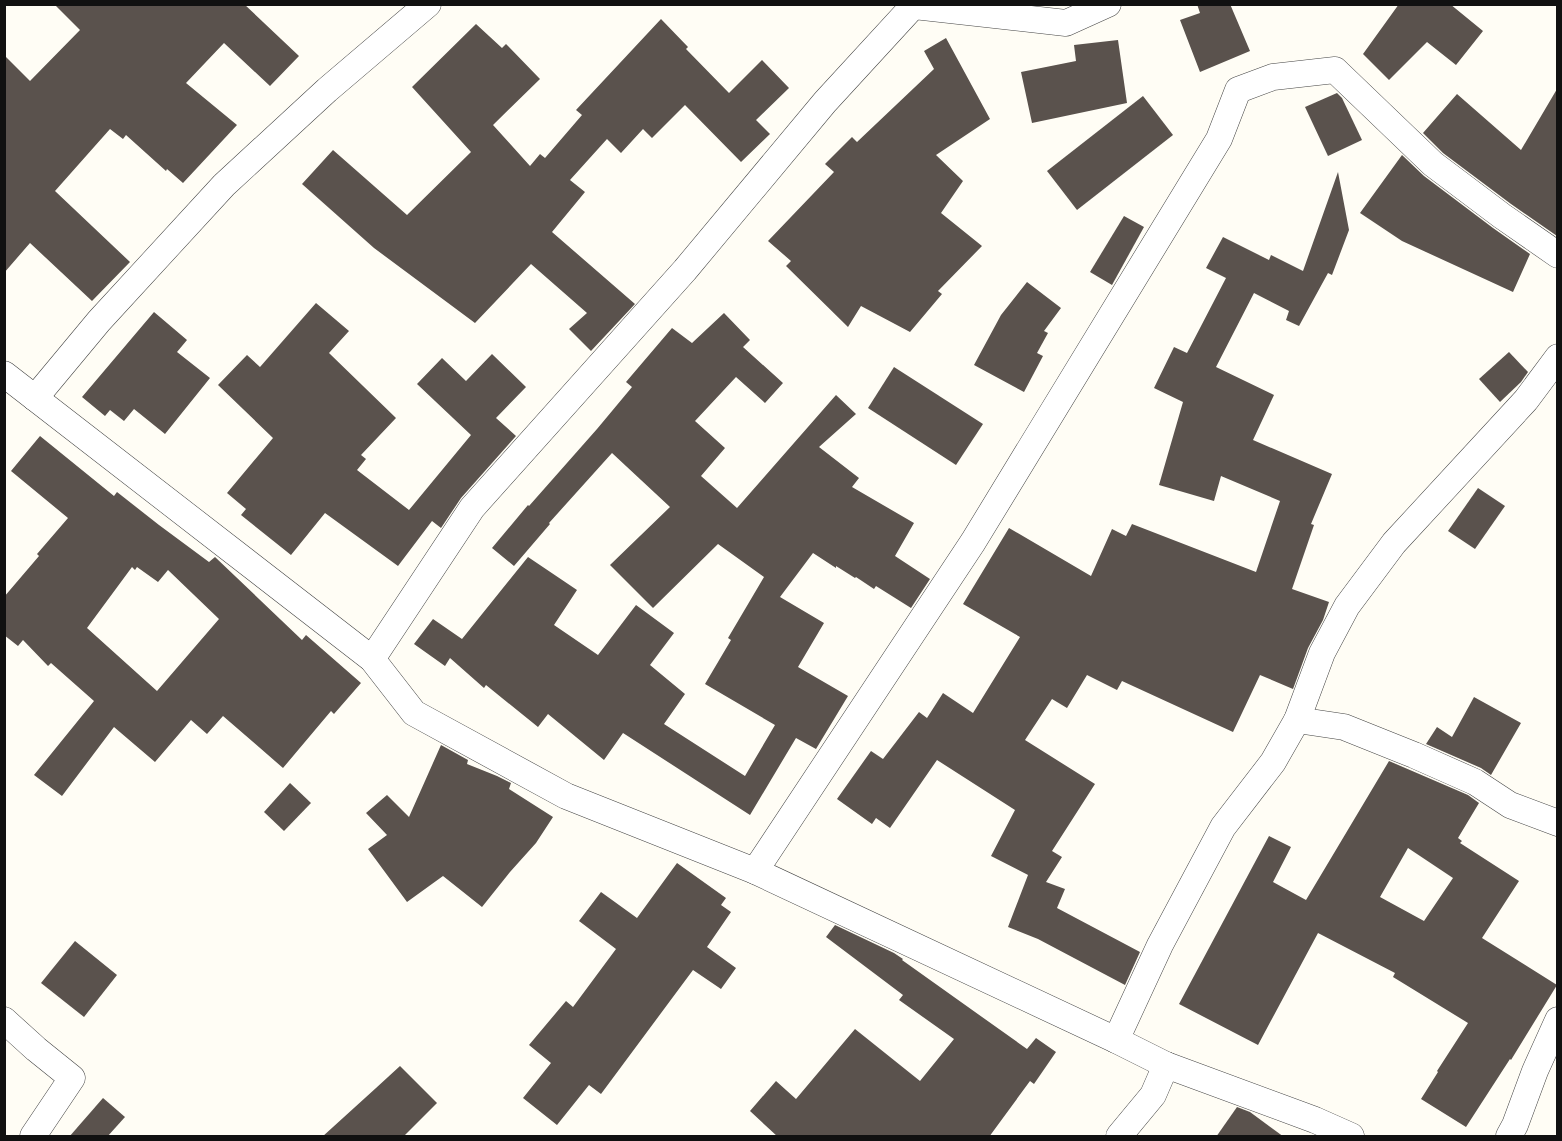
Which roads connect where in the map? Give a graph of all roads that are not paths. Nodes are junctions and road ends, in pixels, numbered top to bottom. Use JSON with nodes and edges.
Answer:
{"nodes":[{"id":1,"x":428,"y":4,"type":"edge"},
{"id":2,"x":1108,"y":4,"type":"edge"},
{"id":3,"x":914,"y":5,"type":"edge"},
{"id":4,"x":1557,"y":255,"type":"edge"},
{"id":5,"x":1557,"y":357,"type":"edge"},
{"id":6,"x":4,"y":374,"type":"edge"},
{"id":7,"x":35,"y":398,"type":"junction"},
{"id":8,"x":372,"y":659,"type":"junction"},
{"id":9,"x":1298,"y":720,"type":"junction"},
{"id":10,"x":1557,"y":823,"type":"edge"},
{"id":11,"x":755,"y":871,"type":"junction"},
{"id":12,"x":4,"y":1020,"type":"edge"},
{"id":13,"x":1557,"y":1020,"type":"edge"},
{"id":14,"x":1116,"y":1040,"type":"junction"},
{"id":15,"x":1166,"y":1065,"type":"junction"},
{"id":16,"x":33,"y":1137,"type":"edge"},
{"id":17,"x":1119,"y":1137,"type":"edge"},
{"id":18,"x":1351,"y":1137,"type":"edge"},
{"id":19,"x":1509,"y":1137,"type":"edge"}],
"edges":[{"from":1,"to":7,"type":"street"},
{"from":2,"to":3,"type":"street"},
{"from":3,"to":8,"type":"street"},
{"from":4,"to":11,"type":"street"},
{"from":5,"to":9,"type":"street"},
{"from":6,"to":7,"type":"street"},
{"from":7,"to":8,"type":"street"},
{"from":8,"to":11,"type":"street"},
{"from":9,"to":10,"type":"street"},
{"from":9,"to":14,"type":"street"},
{"from":11,"to":14,"type":"street"},
{"from":12,"to":16,"type":"street"},
{"from":13,"to":19,"type":"street"},
{"from":14,"to":15,"type":"street"},
{"from":15,"to":17,"type":"street"},
{"from":15,"to":18,"type":"street"}]}
